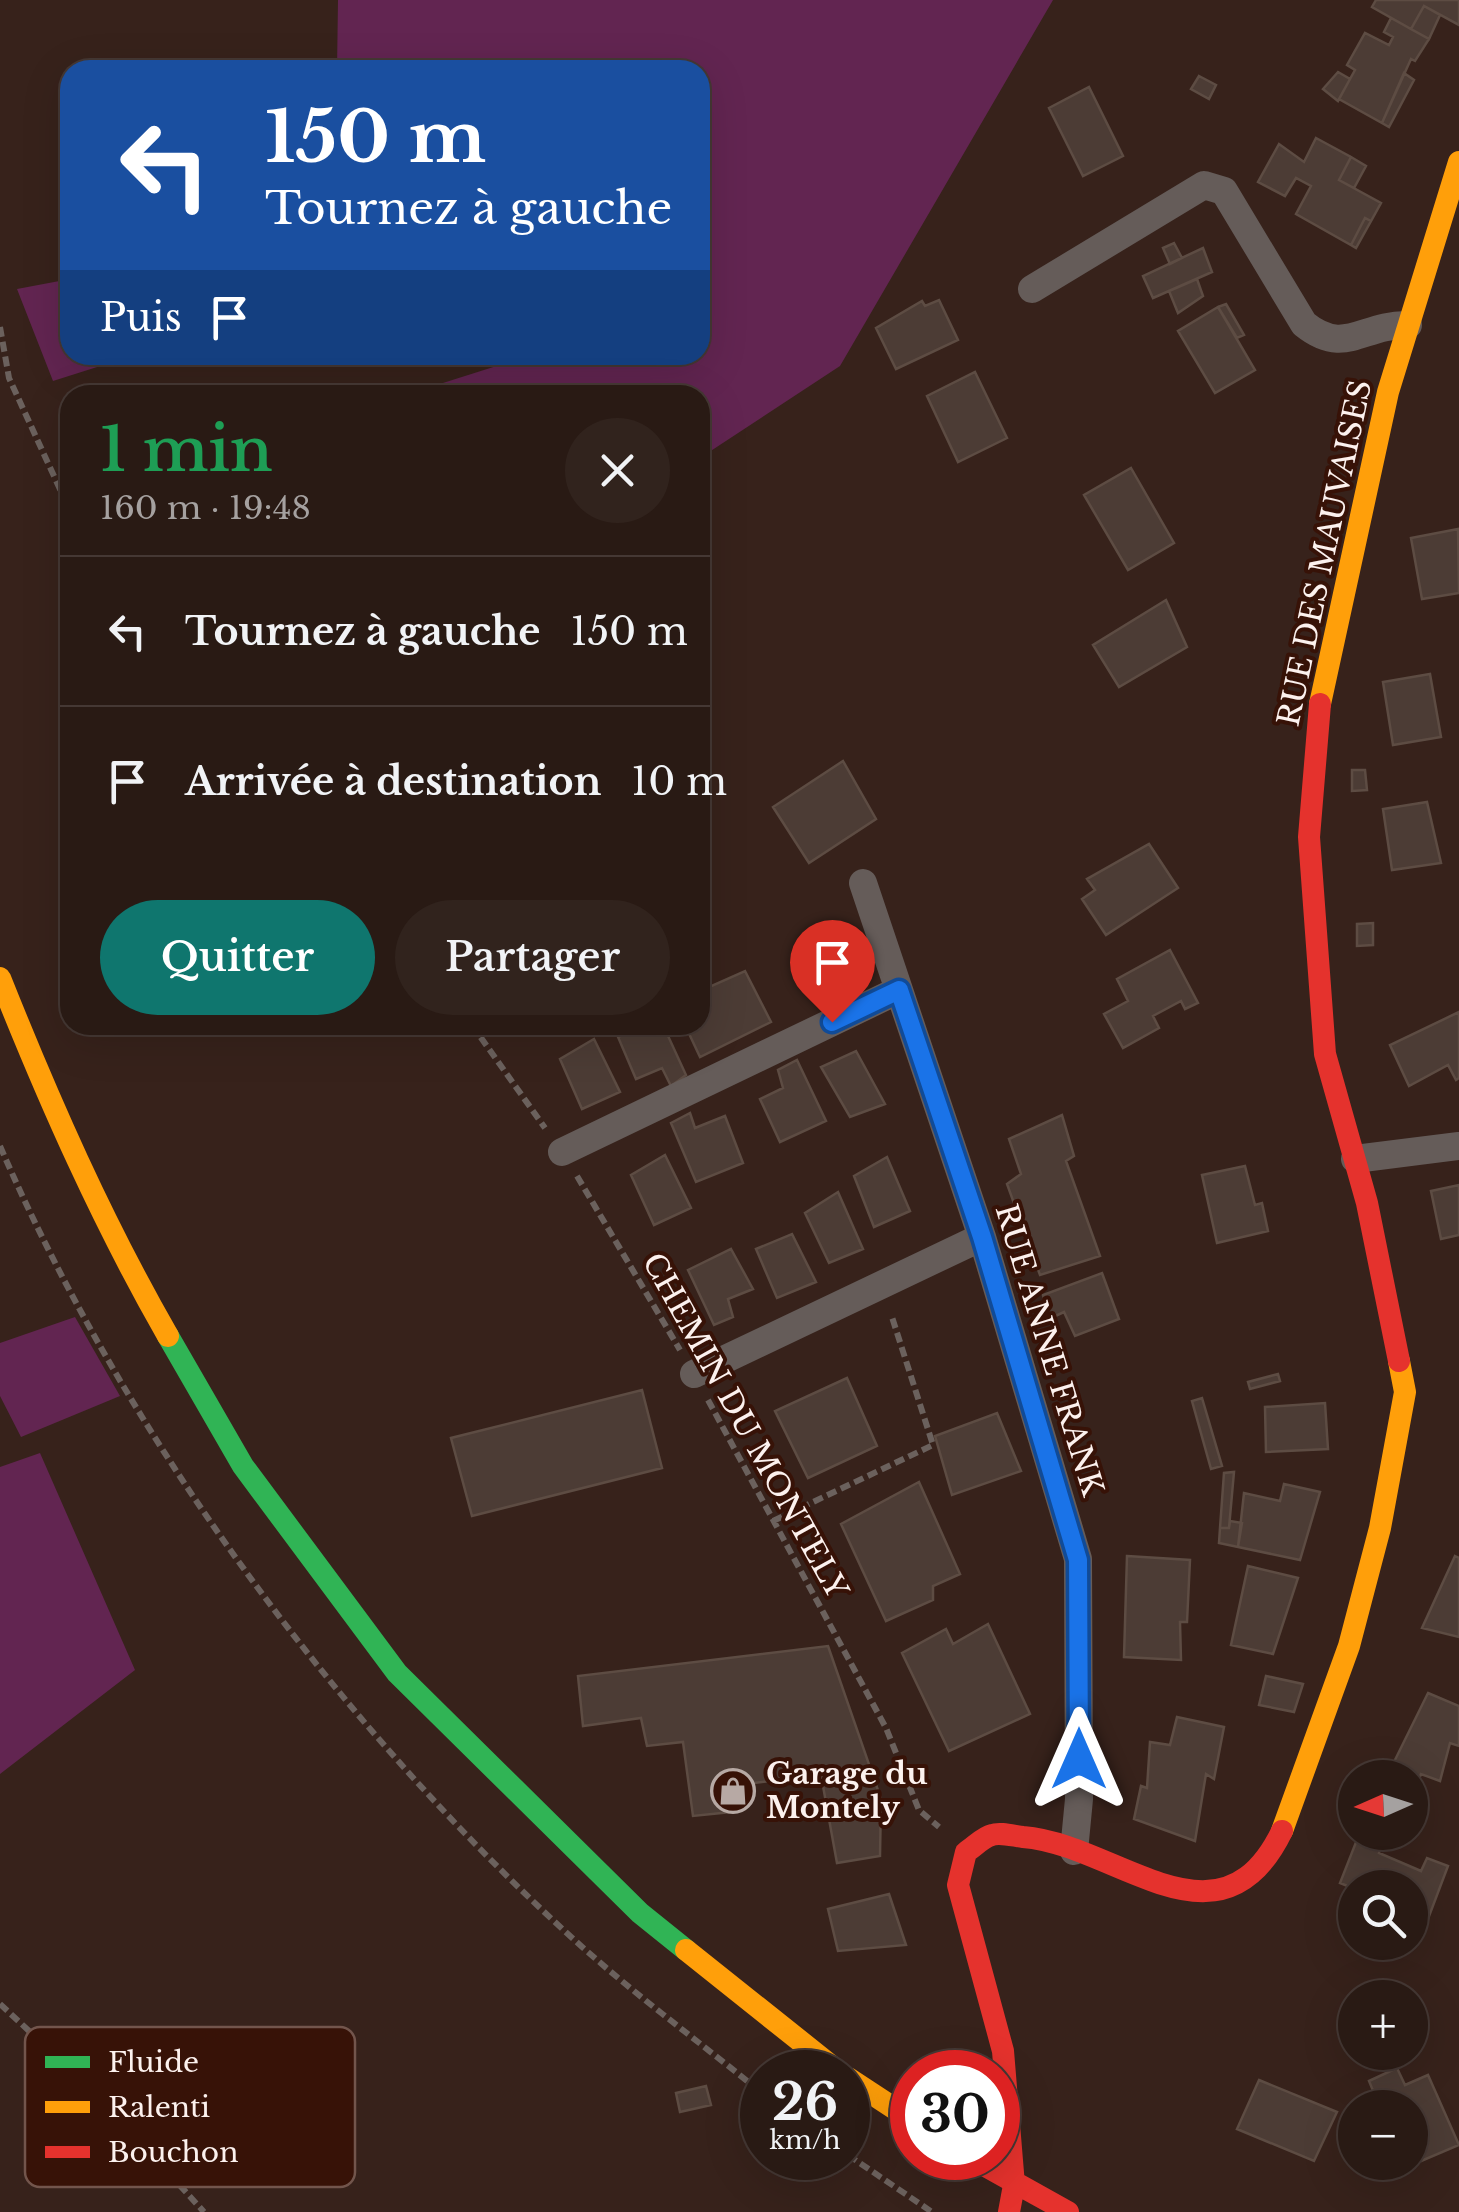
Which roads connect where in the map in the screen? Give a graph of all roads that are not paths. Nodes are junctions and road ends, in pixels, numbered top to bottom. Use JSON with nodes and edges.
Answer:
{"nodes":[{"id":1,"x":1459,"y":162,"type":"edge"},
{"id":2,"x":1032,"y":289,"type":"dead end"},
{"id":3,"x":1408,"y":325,"type":"junction"},
{"id":4,"x":864,"y":883,"type":"dead end"},
{"id":5,"x":0,"y":978,"type":"edge"},
{"id":6,"x":899,"y":990,"type":"junction"},
{"id":7,"x":1459,"y":1146,"type":"edge"},
{"id":8,"x":562,"y":1152,"type":"road end"},
{"id":9,"x":1354,"y":1159,"type":"junction"},
{"id":10,"x":982,"y":1237,"type":"junction"},
{"id":11,"x":694,"y":1374,"type":"road end"},
{"id":12,"x":1074,"y":1851,"type":"junction"},
{"id":13,"x":812,"y":2050,"type":"edge"},
{"id":14,"x":1005,"y":2180,"type":"edge"},
{"id":15,"x":1014,"y":2186,"type":"junction"},
{"id":16,"x":1010,"y":2212,"type":"edge"},
{"id":17,"x":1068,"y":2212,"type":"edge"}],
"edges":[{"from":1,"to":3,"type":"street","name":"RUE DES MAUVAISES"},
{"from":2,"to":3,"type":"street"},
{"from":3,"to":9,"type":"street","name":"RUE DES MAUVAISES"},
{"from":4,"to":6,"type":"street","name":"RUE ANNE FRANK"},
{"from":5,"to":13,"type":"street"},
{"from":6,"to":8,"type":"street"},
{"from":6,"to":10,"type":"street","name":"RUE ANNE FRANK"},
{"from":7,"to":9,"type":"street"},
{"from":9,"to":12,"type":"street","name":"RUE DES MAUVAISES"},
{"from":10,"to":11,"type":"street"},
{"from":10,"to":12,"type":"street","name":"RUE ANNE FRANK"},
{"from":12,"to":15,"type":"street","name":"RUE DES MAUVAISES"},
{"from":14,"to":15,"type":"street"},
{"from":15,"to":16,"type":"street"},
{"from":15,"to":17,"type":"street"}]}
